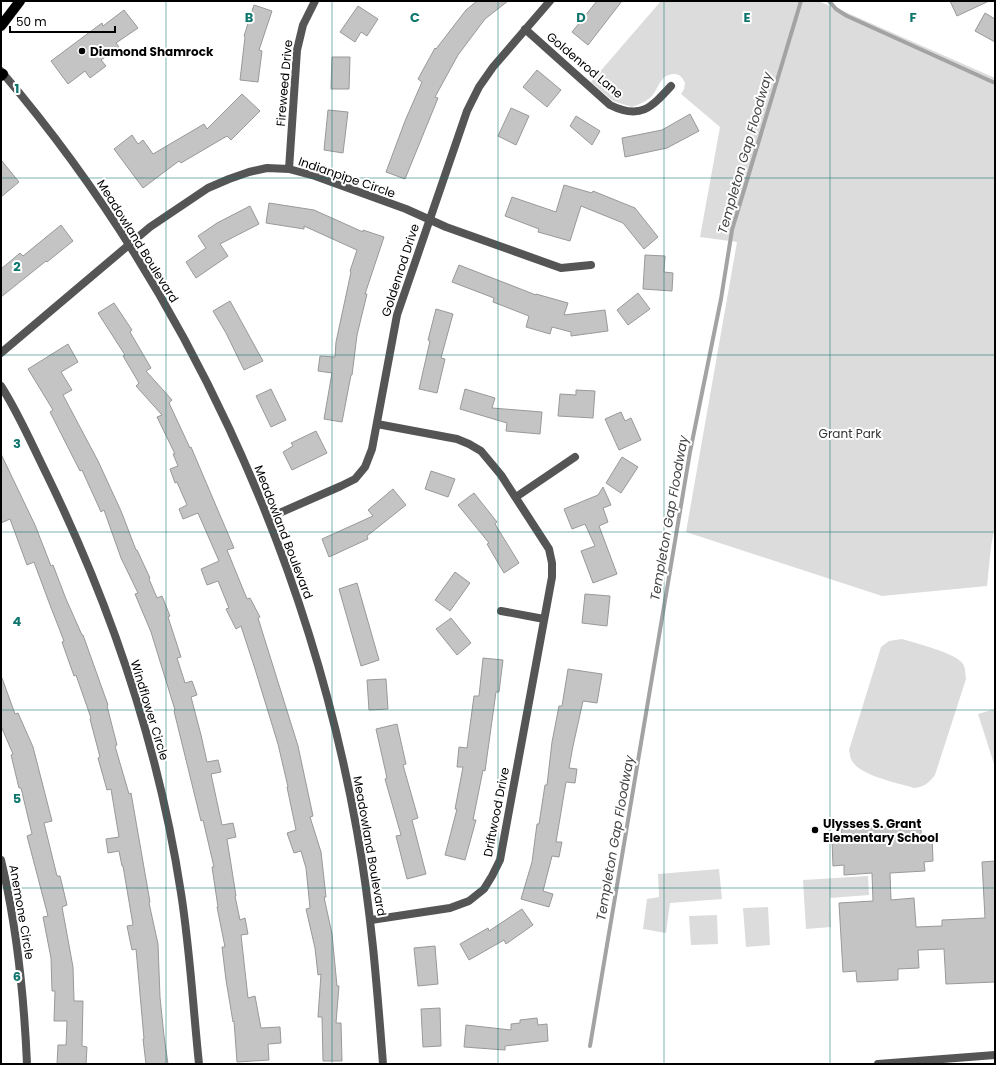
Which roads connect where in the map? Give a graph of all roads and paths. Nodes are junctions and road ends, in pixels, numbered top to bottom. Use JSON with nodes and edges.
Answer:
{"nodes":[{"id":1,"x":20,"y":1,"type":"edge"},
{"id":2,"x":315,"y":1,"type":"edge"},
{"id":3,"x":550,"y":1,"type":"edge"},
{"id":4,"x":1,"y":26,"type":"edge"},
{"id":5,"x":525,"y":29,"type":"junction"},
{"id":6,"x":2,"y":74,"type":"edge"},
{"id":7,"x":672,"y":86,"type":"dead end"},
{"id":8,"x":289,"y":169,"type":"junction"},
{"id":9,"x":430,"y":220,"type":"junction"},
{"id":10,"x":128,"y":244,"type":"junction"},
{"id":11,"x":591,"y":265,"type":"dead end"},
{"id":12,"x":1,"y":353,"type":"edge"},
{"id":13,"x":1,"y":386,"type":"edge"},
{"id":14,"x":377,"y":424,"type":"junction"},
{"id":15,"x":575,"y":457,"type":"dead end"},
{"id":16,"x":516,"y":497,"type":"junction"},
{"id":17,"x":268,"y":518,"type":"junction"},
{"id":18,"x":501,"y":611,"type":"dead end"},
{"id":19,"x":544,"y":619,"type":"junction"},
{"id":20,"x":1,"y":860,"type":"edge"},
{"id":21,"x":371,"y":920,"type":"junction"},
{"id":22,"x":995,"y":1055,"type":"edge"},
{"id":23,"x":986,"y":1060,"type":"edge"},
{"id":24,"x":27,"y":1064,"type":"edge"},
{"id":25,"x":199,"y":1064,"type":"edge"},
{"id":26,"x":383,"y":1064,"type":"edge"},
{"id":27,"x":878,"y":1064,"type":"edge"}],
"edges":[{"from":1,"to":4,"type":"main road"},
{"from":2,"to":8,"type":"street","name":"Fireweed Drive"},
{"from":3,"to":5,"type":"street","name":"Goldenrod Drive"},
{"from":5,"to":7,"type":"street","name":"Goldenrod Lane"},
{"from":5,"to":9,"type":"street","name":"Goldenrod Drive"},
{"from":6,"to":10,"type":"street","name":"Meadowland Boulevard"},
{"from":8,"to":9,"type":"street","name":"Indianpipe Circle"},
{"from":8,"to":10,"type":"street","name":"Indianpipe Circle"},
{"from":9,"to":11,"type":"street","name":"Indianpipe Circle"},
{"from":9,"to":14,"type":"street","name":"Goldenrod Drive"},
{"from":10,"to":12,"type":"street","name":"Indianpipe Circle"},
{"from":10,"to":17,"type":"street","name":"Meadowland Boulevard"},
{"from":13,"to":25,"type":"street","name":"Windflower Circle"},
{"from":14,"to":16,"type":"street","name":"Driftwood Drive"},
{"from":14,"to":17,"type":"street","name":"Goldenrod Drive"},
{"from":15,"to":16,"type":"street"},
{"from":16,"to":19,"type":"street","name":"Driftwood Drive"},
{"from":17,"to":21,"type":"street","name":"Meadowland Boulevard"},
{"from":18,"to":19,"type":"street"},
{"from":19,"to":21,"type":"street","name":"Driftwood Drive"},
{"from":20,"to":24,"type":"street","name":"Anemone Circle"},
{"from":21,"to":26,"type":"street","name":"Meadowland Boulevard"},
{"from":22,"to":23,"type":"street"},
{"from":23,"to":27,"type":"street"}]}
